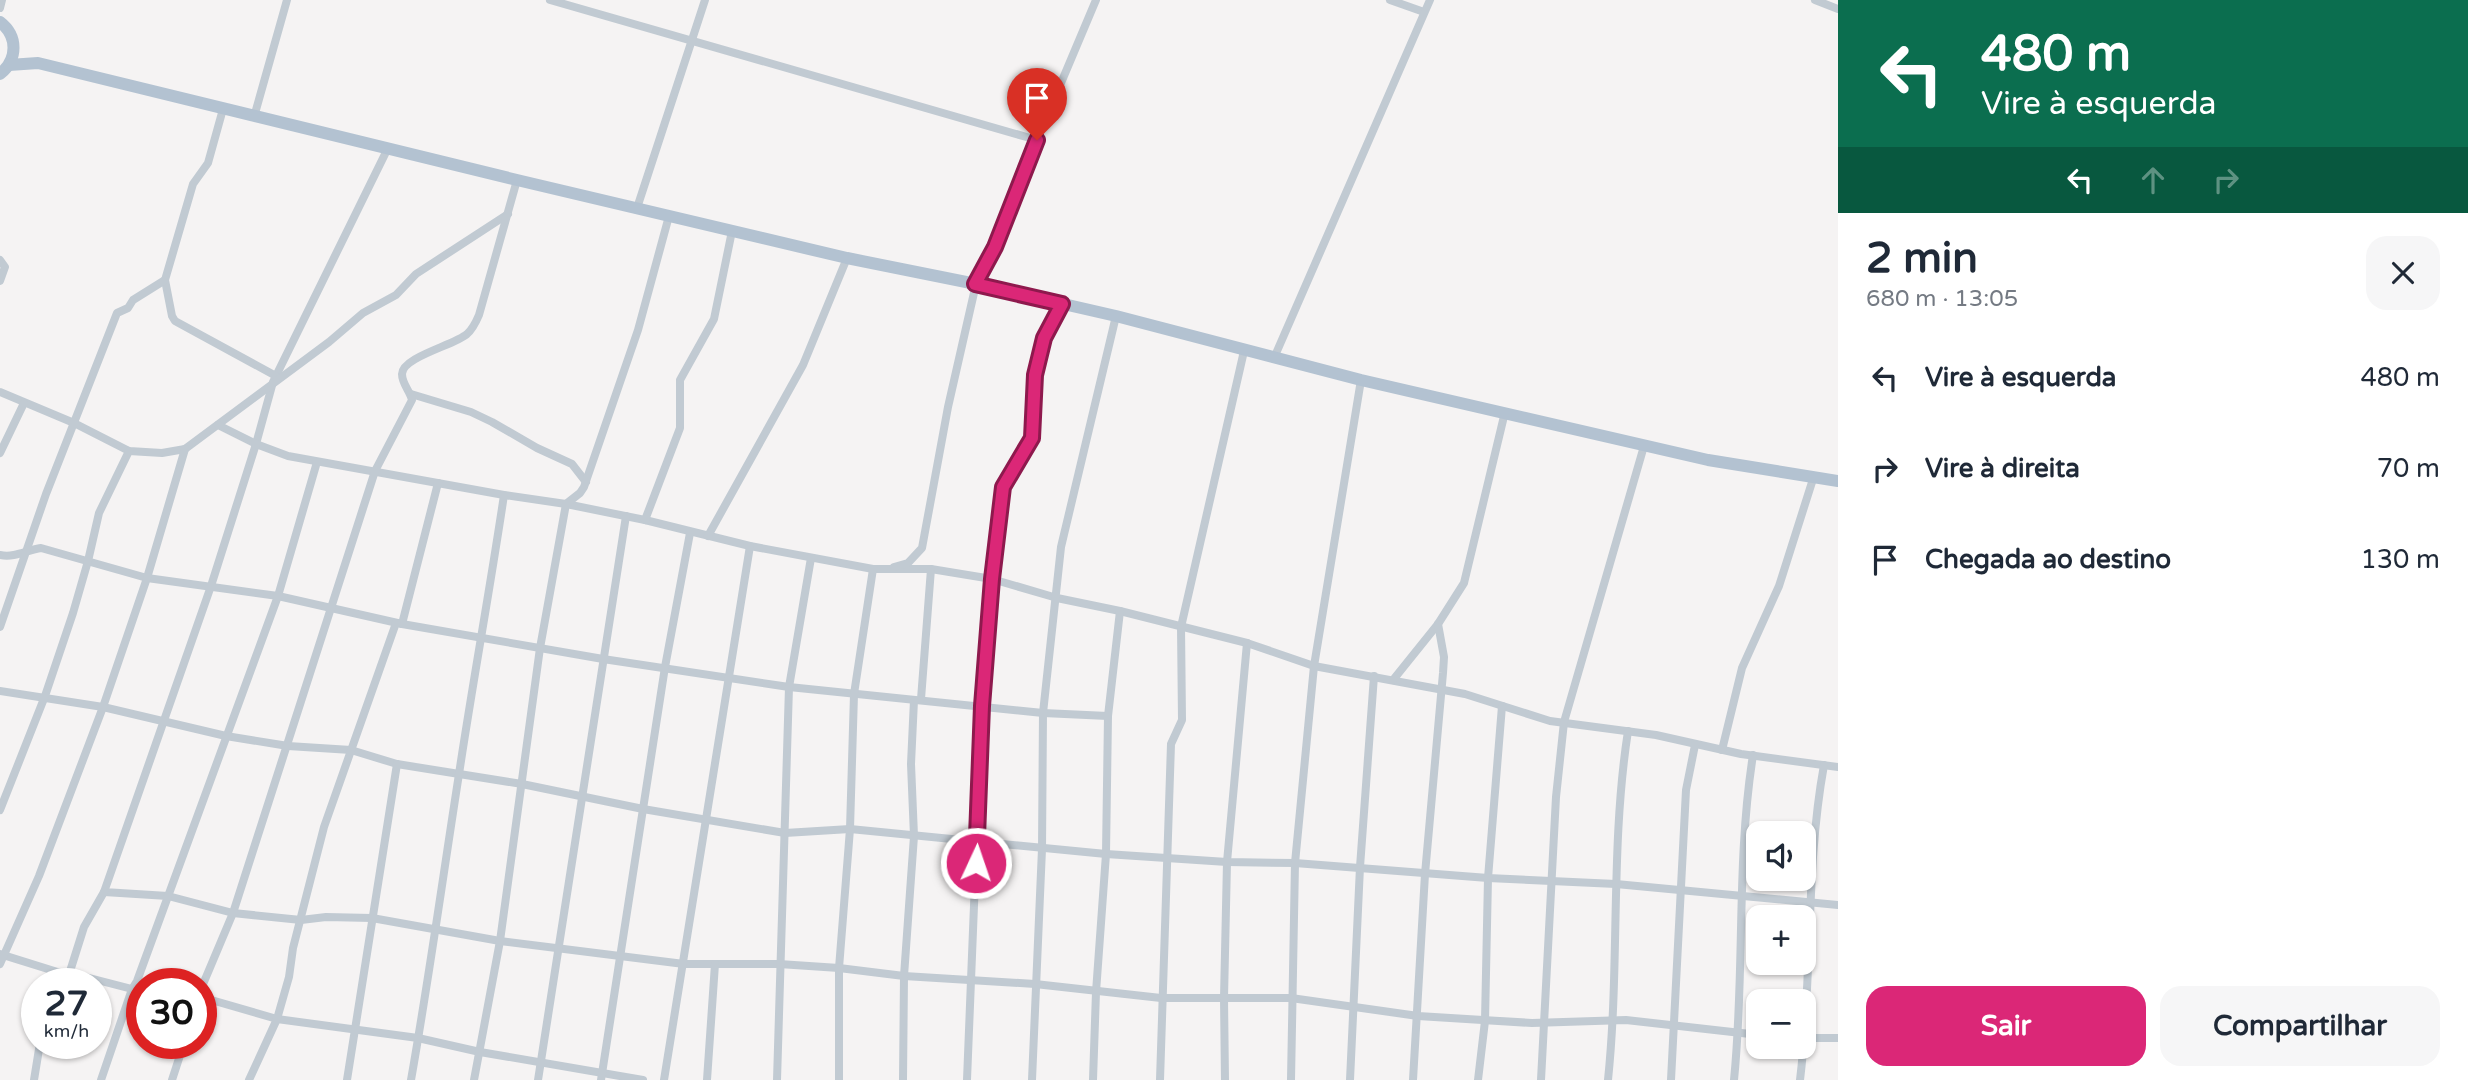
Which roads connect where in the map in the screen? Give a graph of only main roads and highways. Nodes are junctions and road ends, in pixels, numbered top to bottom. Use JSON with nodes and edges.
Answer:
{"nodes":[{"id":1,"x":0,"y":22,"type":"edge"},
{"id":2,"x":14,"y":46,"type":"junction"},
{"id":3,"x":38,"y":62,"type":"junction"},
{"id":4,"x":5,"y":69,"type":"edge"},
{"id":5,"x":1838,"y":481,"type":"edge"}],
"edges":[{"from":1,"to":2,"type":"main road"},
{"from":2,"to":3,"type":"main road"},
{"from":2,"to":4,"type":"main road"},
{"from":3,"to":4,"type":"main road"},
{"from":3,"to":5,"type":"main road"}]}
